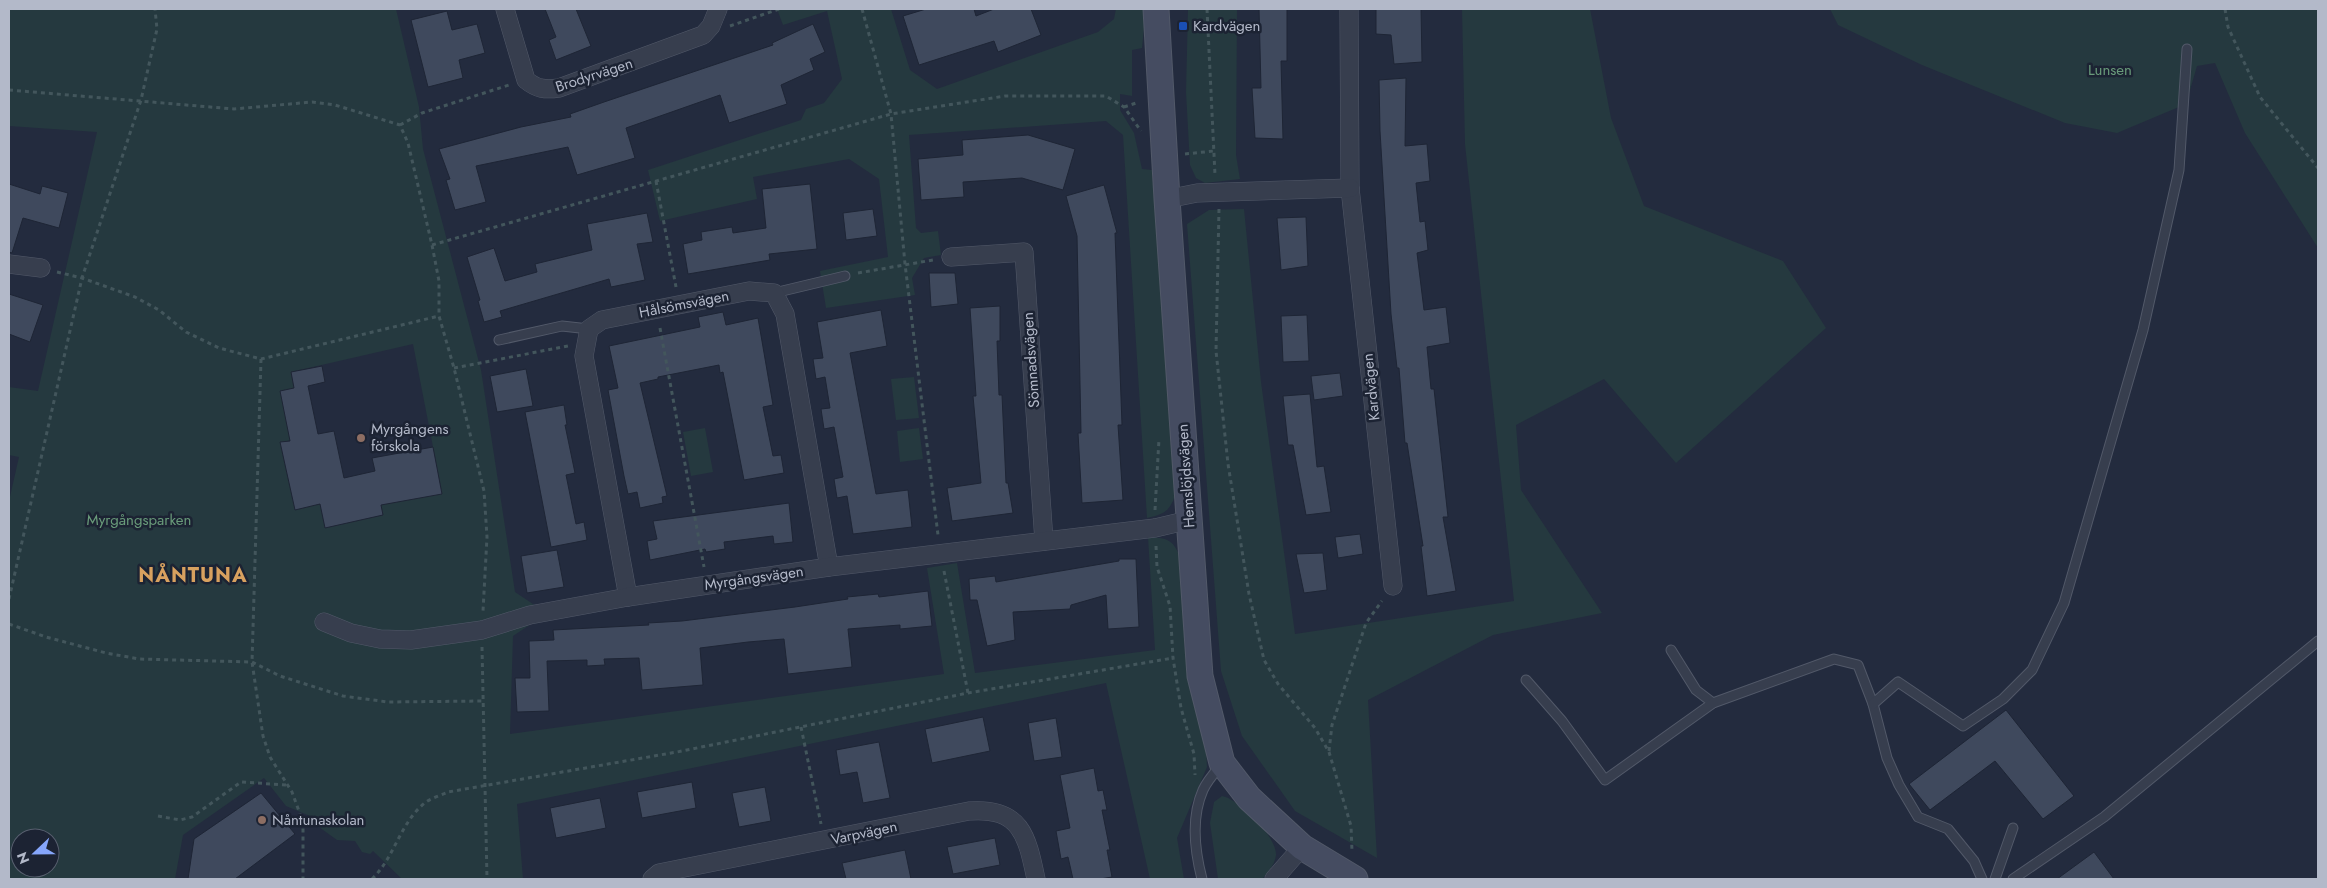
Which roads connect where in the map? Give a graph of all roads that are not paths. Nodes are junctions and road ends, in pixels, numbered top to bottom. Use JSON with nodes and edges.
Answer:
{"nodes":[{"id":1,"x":505,"y":9,"type":"edge"},
{"id":2,"x":718,"y":9,"type":"edge"},
{"id":3,"x":1156,"y":9,"type":"edge"},
{"id":4,"x":1349,"y":9,"type":"edge"},
{"id":5,"x":2187,"y":48,"type":"dead end"},
{"id":6,"x":1350,"y":188,"type":"junction"},
{"id":7,"x":1167,"y":199,"type":"junction"},
{"id":8,"x":951,"y":257,"type":"road end"},
{"id":9,"x":9,"y":264,"type":"edge"},
{"id":10,"x":42,"y":268,"type":"road end"},
{"id":11,"x":845,"y":276,"type":"road end"},
{"id":12,"x":774,"y":293,"type":"junction"},
{"id":13,"x":588,"y":336,"type":"junction"},
{"id":14,"x":499,"y":340,"type":"dead end"},
{"id":15,"x":1190,"y":520,"type":"junction"},
{"id":16,"x":1044,"y":541,"type":"junction"},
{"id":17,"x":829,"y":567,"type":"junction"},
{"id":18,"x":1393,"y":586,"type":"road end"},
{"id":19,"x":628,"y":597,"type":"junction"},
{"id":20,"x":324,"y":622,"type":"dead end"},
{"id":21,"x":2318,"y":641,"type":"edge"},
{"id":22,"x":1671,"y":650,"type":"dead end"},
{"id":23,"x":1526,"y":680,"type":"dead end"},
{"id":24,"x":1713,"y":703,"type":"junction"},
{"id":25,"x":1873,"y":704,"type":"junction"},
{"id":26,"x":1222,"y":763,"type":"junction"},
{"id":27,"x":2013,"y":828,"type":"dead end"},
{"id":28,"x":1302,"y":847,"type":"junction"},
{"id":29,"x":1352,"y":877,"type":"edge"},
{"id":30,"x":652,"y":879,"type":"edge"},
{"id":31,"x":1036,"y":879,"type":"edge"},
{"id":32,"x":1202,"y":879,"type":"edge"},
{"id":33,"x":1274,"y":879,"type":"edge"},
{"id":34,"x":1982,"y":879,"type":"edge"},
{"id":35,"x":1995,"y":879,"type":"edge"},
{"id":36,"x":2013,"y":879,"type":"edge"}],
"edges":[{"from":1,"to":2,"type":"street","name":"Brodyrvägen"},
{"from":3,"to":7,"type":"street","name":"Hemslöjdsvägen"},
{"from":4,"to":6,"type":"street","name":"Kardvägen"},
{"from":5,"to":25,"type":"lane"},
{"from":6,"to":7,"type":"street"},
{"from":6,"to":18,"type":"street","name":"Kardvägen"},
{"from":7,"to":15,"type":"street","name":"Hemslöjdsvägen"},
{"from":8,"to":16,"type":"street","name":"Sömnadsvägen"},
{"from":9,"to":10,"type":"street"},
{"from":11,"to":12,"type":"lane"},
{"from":12,"to":13,"type":"street","name":"Hålsömsvägen"},
{"from":12,"to":17,"type":"street"},
{"from":13,"to":14,"type":"lane"},
{"from":13,"to":19,"type":"street"},
{"from":15,"to":16,"type":"street","name":"Myrgångsvägen"},
{"from":15,"to":26,"type":"street","name":"Hemslöjdsvägen"},
{"from":16,"to":17,"type":"street","name":"Myrgångsvägen"},
{"from":17,"to":19,"type":"street","name":"Myrgångsvägen"},
{"from":19,"to":20,"type":"street","name":"Myrgångsvägen"},
{"from":21,"to":36,"type":"lane"},
{"from":22,"to":24,"type":"lane"},
{"from":23,"to":24,"type":"lane"},
{"from":24,"to":25,"type":"lane"},
{"from":25,"to":34,"type":"lane"},
{"from":26,"to":28,"type":"street","name":"Hemslöjdsvägen"},
{"from":26,"to":32,"type":"lane"},
{"from":27,"to":35,"type":"lane"},
{"from":28,"to":29,"type":"street","name":"Hemslöjdsvägen"},
{"from":28,"to":33,"type":"street"},
{"from":30,"to":31,"type":"street","name":"Varpvägen"}]}
